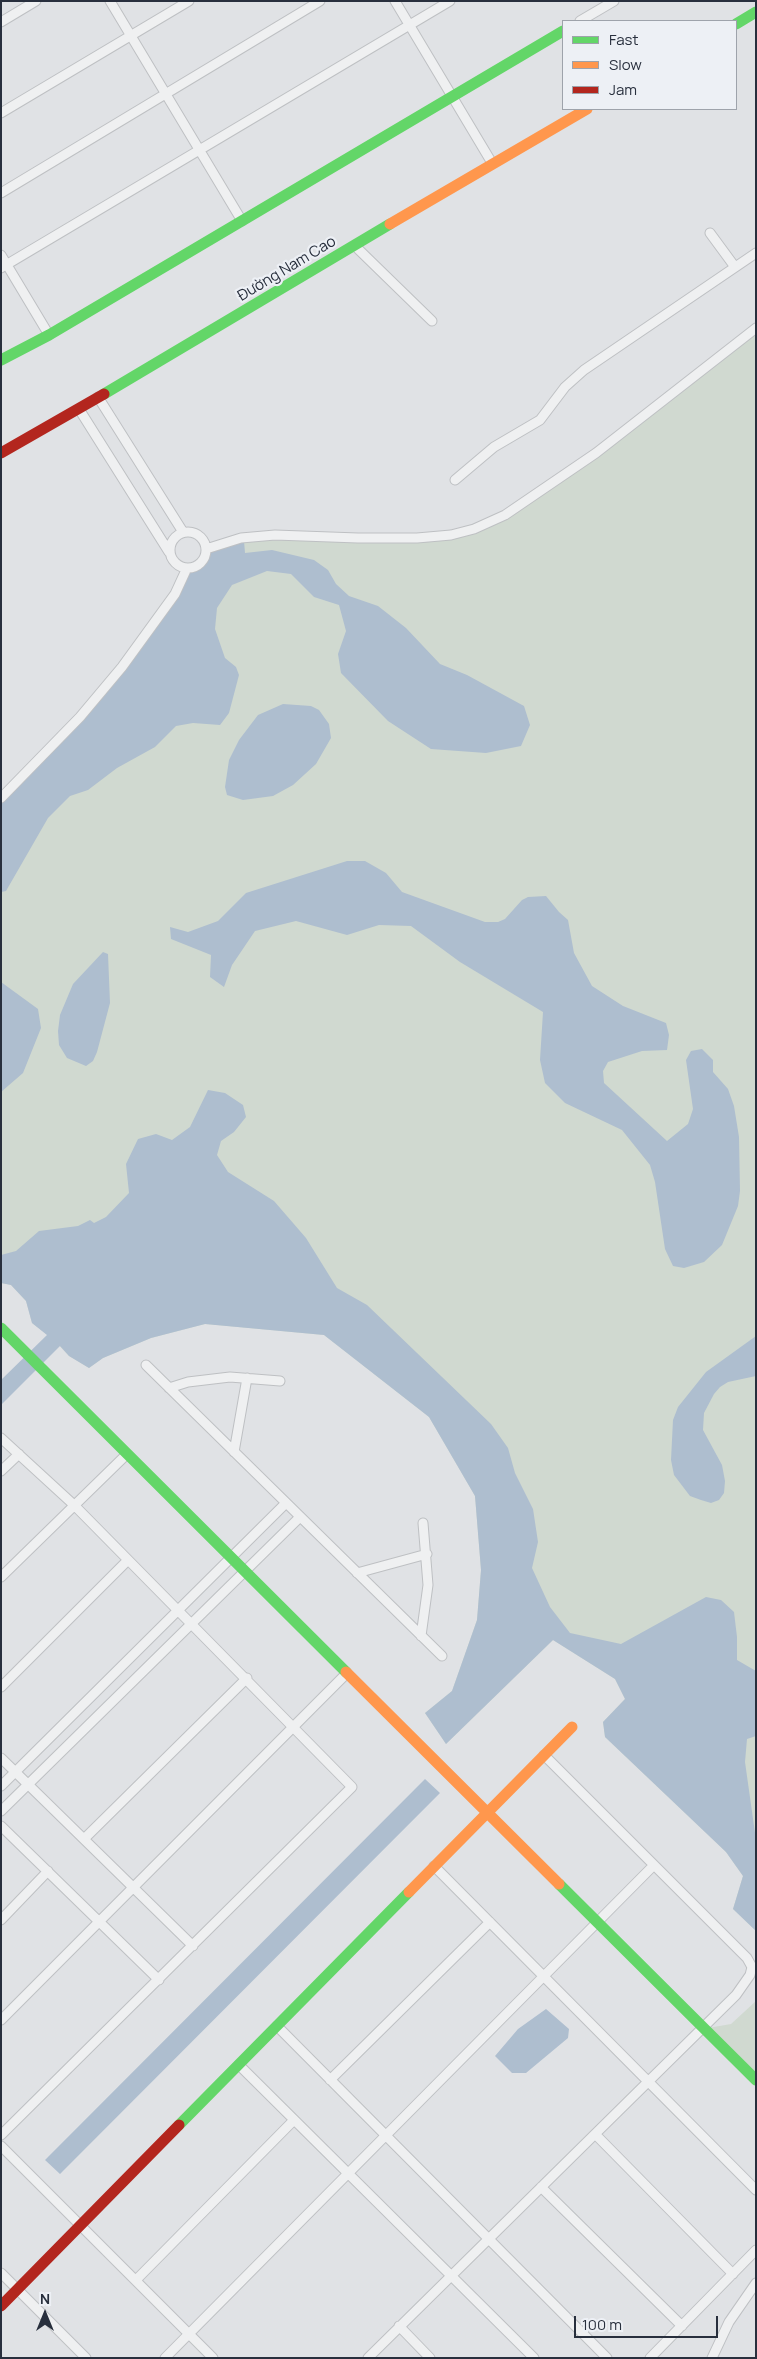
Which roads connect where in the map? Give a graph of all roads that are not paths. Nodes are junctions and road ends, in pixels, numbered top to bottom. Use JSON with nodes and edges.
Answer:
{"nodes":[{"id":1,"x":36,"y":1,"type":"edge"},
{"id":2,"x":110,"y":1,"type":"edge"},
{"id":3,"x":189,"y":1,"type":"edge"},
{"id":4,"x":320,"y":1,"type":"edge"},
{"id":5,"x":395,"y":1,"type":"edge"},
{"id":6,"x":450,"y":1,"type":"edge"},
{"id":7,"x":614,"y":1,"type":"edge"},
{"id":8,"x":756,"y":12,"type":"edge"},
{"id":9,"x":582,"y":20,"type":"edge"},
{"id":10,"x":1,"y":22,"type":"edge"},
{"id":11,"x":737,"y":23,"type":"edge"},
{"id":12,"x":409,"y":26,"type":"junction"},
{"id":13,"x":562,"y":32,"type":"edge"},
{"id":14,"x":131,"y":36,"type":"junction"},
{"id":15,"x":165,"y":93,"type":"junction"},
{"id":16,"x":452,"y":98,"type":"junction"},
{"id":17,"x":585,"y":110,"type":"edge"},
{"id":18,"x":1,"y":112,"type":"edge"},
{"id":19,"x":199,"y":152,"type":"junction"},
{"id":20,"x":492,"y":164,"type":"junction"},
{"id":21,"x":1,"y":193,"type":"edge"},
{"id":22,"x":242,"y":221,"type":"junction"},
{"id":23,"x":710,"y":233,"type":"dead end"},
{"id":24,"x":355,"y":246,"type":"junction"},
{"id":25,"x":756,"y":253,"type":"edge"},
{"id":26,"x":1,"y":255,"type":"edge"},
{"id":27,"x":4,"y":266,"type":"edge"},
{"id":28,"x":735,"y":267,"type":"junction"},
{"id":29,"x":432,"y":321,"type":"dead end"},
{"id":30,"x":756,"y":328,"type":"edge"},
{"id":31,"x":49,"y":335,"type":"junction"},
{"id":32,"x":1,"y":360,"type":"edge"},
{"id":33,"x":98,"y":397,"type":"junction"},
{"id":34,"x":79,"y":409,"type":"junction"},
{"id":35,"x":1,"y":453,"type":"edge"},
{"id":36,"x":455,"y":480,"type":"dead end"},
{"id":37,"x":183,"y":532,"type":"junction"},
{"id":38,"x":206,"y":549,"type":"junction"},
{"id":39,"x":169,"y":552,"type":"junction"},
{"id":40,"x":187,"y":568,"type":"junction"},
{"id":41,"x":1,"y":798,"type":"edge"},
{"id":42,"x":1,"y":1328,"type":"edge"},
{"id":43,"x":146,"y":1365,"type":"dead end"},
{"id":44,"x":247,"y":1378,"type":"junction"},
{"id":45,"x":280,"y":1381,"type":"dead end"},
{"id":46,"x":169,"y":1388,"type":"junction"},
{"id":47,"x":1,"y":1438,"type":"edge"},
{"id":48,"x":234,"y":1452,"type":"junction"},
{"id":49,"x":19,"y":1454,"type":"junction"},
{"id":50,"x":127,"y":1454,"type":"junction"},
{"id":51,"x":1,"y":1471,"type":"edge"},
{"id":52,"x":286,"y":1503,"type":"junction"},
{"id":53,"x":74,"y":1505,"type":"junction"},
{"id":54,"x":300,"y":1517,"type":"junction"},
{"id":55,"x":423,"y":1523,"type":"dead end"},
{"id":56,"x":427,"y":1554,"type":"junction"},
{"id":57,"x":230,"y":1556,"type":"junction"},
{"id":58,"x":128,"y":1560,"type":"junction"},
{"id":59,"x":244,"y":1570,"type":"junction"},
{"id":60,"x":357,"y":1573,"type":"junction"},
{"id":61,"x":1,"y":1577,"type":"edge"},
{"id":62,"x":177,"y":1610,"type":"junction"},
{"id":63,"x":190,"y":1623,"type":"junction"},
{"id":64,"x":421,"y":1636,"type":"junction"},
{"id":65,"x":442,"y":1656,"type":"dead end"},
{"id":66,"x":347,"y":1672,"type":"junction"},
{"id":67,"x":247,"y":1678,"type":"junction"},
{"id":68,"x":1,"y":1686,"type":"edge"},
{"id":69,"x":293,"y":1726,"type":"junction"},
{"id":70,"x":572,"y":1727,"type":"dead end"},
{"id":71,"x":544,"y":1755,"type":"junction"},
{"id":72,"x":1,"y":1758,"type":"edge"},
{"id":73,"x":15,"y":1772,"type":"junction"},
{"id":74,"x":28,"y":1785,"type":"junction"},
{"id":75,"x":1,"y":1786,"type":"edge"},
{"id":76,"x":1,"y":1811,"type":"edge"},
{"id":77,"x":487,"y":1812,"type":"junction"},
{"id":78,"x":1,"y":1826,"type":"edge"},
{"id":79,"x":84,"y":1840,"type":"junction"},
{"id":80,"x":654,"y":1865,"type":"junction"},
{"id":81,"x":434,"y":1866,"type":"junction"},
{"id":82,"x":48,"y":1871,"type":"junction"},
{"id":83,"x":133,"y":1887,"type":"junction"},
{"id":84,"x":1,"y":1920,"type":"edge"},
{"id":85,"x":99,"y":1921,"type":"junction"},
{"id":86,"x":490,"y":1922,"type":"junction"},
{"id":87,"x":598,"y":1922,"type":"junction"},
{"id":88,"x":193,"y":1946,"type":"junction"},
{"id":89,"x":544,"y":1976,"type":"junction"},
{"id":90,"x":159,"y":1980,"type":"junction"},
{"id":91,"x":1,"y":2020,"type":"edge"},
{"id":92,"x":277,"y":2026,"type":"junction"},
{"id":93,"x":703,"y":2028,"type":"junction"},
{"id":94,"x":239,"y":2065,"type":"junction"},
{"id":95,"x":330,"y":2080,"type":"junction"},
{"id":96,"x":756,"y":2080,"type":"edge"},
{"id":97,"x":648,"y":2082,"type":"junction"},
{"id":98,"x":294,"y":2120,"type":"junction"},
{"id":99,"x":595,"y":2134,"type":"junction"},
{"id":100,"x":1,"y":2136,"type":"edge"},
{"id":101,"x":386,"y":2136,"type":"junction"},
{"id":102,"x":1,"y":2146,"type":"edge"},
{"id":103,"x":348,"y":2174,"type":"junction"},
{"id":104,"x":541,"y":2187,"type":"junction"},
{"id":105,"x":756,"y":2190,"type":"edge"},
{"id":106,"x":81,"y":2226,"type":"junction"},
{"id":107,"x":489,"y":2239,"type":"junction"},
{"id":108,"x":756,"y":2250,"type":"edge"},
{"id":109,"x":1,"y":2273,"type":"edge"},
{"id":110,"x":733,"y":2274,"type":"junction"},
{"id":111,"x":451,"y":2276,"type":"junction"},
{"id":112,"x":136,"y":2280,"type":"junction"},
{"id":113,"x":756,"y":2283,"type":"edge"},
{"id":114,"x":18,"y":2290,"type":"junction"},
{"id":115,"x":1,"y":2306,"type":"edge"},
{"id":116,"x":399,"y":2326,"type":"junction"},
{"id":117,"x":682,"y":2326,"type":"junction"},
{"id":118,"x":189,"y":2334,"type":"junction"},
{"id":119,"x":86,"y":2358,"type":"edge"},
{"id":120,"x":165,"y":2358,"type":"edge"},
{"id":121,"x":213,"y":2358,"type":"edge"},
{"id":122,"x":368,"y":2358,"type":"edge"},
{"id":123,"x":430,"y":2358,"type":"edge"},
{"id":124,"x":534,"y":2358,"type":"edge"},
{"id":125,"x":607,"y":2358,"type":"edge"},
{"id":126,"x":650,"y":2358,"type":"edge"},
{"id":127,"x":712,"y":2358,"type":"edge"}],
"edges":[{"from":1,"to":10,"type":"street"},
{"from":2,"to":14,"type":"street"},
{"from":3,"to":14,"type":"street"},
{"from":4,"to":15,"type":"street"},
{"from":5,"to":12,"type":"street"},
{"from":6,"to":12,"type":"street"},
{"from":7,"to":9,"type":"street"},
{"from":8,"to":11,"type":"street"},
{"from":12,"to":16,"type":"street"},
{"from":12,"to":19,"type":"street"},
{"from":13,"to":16,"type":"street"},
{"from":14,"to":15,"type":"street"},
{"from":14,"to":18,"type":"street"},
{"from":15,"to":19,"type":"street"},
{"from":15,"to":21,"type":"street"},
{"from":16,"to":20,"type":"street"},
{"from":16,"to":22,"type":"street"},
{"from":17,"to":20,"type":"street","name":"Đường Nam Cao"},
{"from":19,"to":22,"type":"street"},
{"from":19,"to":27,"type":"street"},
{"from":20,"to":24,"type":"street","name":"Đường Nam Cao"},
{"from":22,"to":31,"type":"street"},
{"from":23,"to":28,"type":"street"},
{"from":24,"to":29,"type":"street"},
{"from":24,"to":33,"type":"street","name":"Đường Nam Cao"},
{"from":25,"to":28,"type":"street"},
{"from":26,"to":27,"type":"street"},
{"from":27,"to":31,"type":"street"},
{"from":28,"to":36,"type":"street"},
{"from":30,"to":38,"type":"street"},
{"from":31,"to":32,"type":"street"},
{"from":33,"to":34,"type":"street","name":"Đường Nam Cao"},
{"from":33,"to":37,"type":"street"},
{"from":34,"to":35,"type":"street","name":"Đường Nam Cao"},
{"from":34,"to":39,"type":"street"},
{"from":37,"to":38,"type":"street"},
{"from":37,"to":39,"type":"street"},
{"from":38,"to":40,"type":"street"},
{"from":39,"to":40,"type":"street"},
{"from":40,"to":41,"type":"street"},
{"from":42,"to":50,"type":"street"},
{"from":43,"to":46,"type":"street"},
{"from":44,"to":45,"type":"street"},
{"from":44,"to":46,"type":"street"},
{"from":44,"to":48,"type":"street"},
{"from":46,"to":48,"type":"street"},
{"from":47,"to":49,"type":"street"},
{"from":48,"to":52,"type":"street"},
{"from":49,"to":51,"type":"street"},
{"from":49,"to":53,"type":"street"},
{"from":50,"to":53,"type":"street"},
{"from":50,"to":57,"type":"street"},
{"from":52,"to":54,"type":"street"},
{"from":52,"to":57,"type":"street"},
{"from":53,"to":58,"type":"street"},
{"from":53,"to":61,"type":"street"},
{"from":54,"to":59,"type":"street"},
{"from":54,"to":60,"type":"street"},
{"from":55,"to":56,"type":"street"},
{"from":56,"to":60,"type":"street"},
{"from":56,"to":64,"type":"street"},
{"from":57,"to":59,"type":"street"},
{"from":57,"to":62,"type":"street"},
{"from":58,"to":62,"type":"street"},
{"from":58,"to":68,"type":"street"},
{"from":59,"to":63,"type":"street"},
{"from":59,"to":66,"type":"street"},
{"from":60,"to":64,"type":"street"},
{"from":62,"to":63,"type":"street"},
{"from":62,"to":73,"type":"street"},
{"from":63,"to":67,"type":"street"},
{"from":63,"to":74,"type":"street"},
{"from":64,"to":65,"type":"street"},
{"from":66,"to":69,"type":"street"},
{"from":66,"to":77,"type":"street"},
{"from":67,"to":69,"type":"street"},
{"from":67,"to":79,"type":"street"},
{"from":69,"to":83,"type":"street"},
{"from":69,"to":88,"type":"street"},
{"from":70,"to":71,"type":"street"},
{"from":71,"to":77,"type":"street"},
{"from":71,"to":80,"type":"street"},
{"from":72,"to":73,"type":"street"},
{"from":73,"to":74,"type":"street"},
{"from":73,"to":75,"type":"street"},
{"from":74,"to":76,"type":"street"},
{"from":74,"to":79,"type":"street"},
{"from":77,"to":81,"type":"street"},
{"from":77,"to":87,"type":"street"},
{"from":78,"to":82,"type":"street"},
{"from":79,"to":83,"type":"street"},
{"from":80,"to":87,"type":"street"},
{"from":80,"to":93,"type":"street"},
{"from":81,"to":86,"type":"street"},
{"from":81,"to":92,"type":"street"},
{"from":82,"to":84,"type":"street"},
{"from":82,"to":85,"type":"street"},
{"from":83,"to":85,"type":"street"},
{"from":83,"to":88,"type":"street"},
{"from":85,"to":90,"type":"street"},
{"from":85,"to":91,"type":"street"},
{"from":86,"to":89,"type":"street"},
{"from":86,"to":95,"type":"street"},
{"from":87,"to":89,"type":"street"},
{"from":87,"to":93,"type":"street"},
{"from":88,"to":90,"type":"street"},
{"from":89,"to":97,"type":"street"},
{"from":89,"to":101,"type":"street"},
{"from":90,"to":100,"type":"street"},
{"from":92,"to":94,"type":"street"},
{"from":92,"to":95,"type":"street"},
{"from":93,"to":96,"type":"street"},
{"from":93,"to":97,"type":"street"},
{"from":94,"to":98,"type":"street"},
{"from":94,"to":106,"type":"street"},
{"from":95,"to":101,"type":"street"},
{"from":97,"to":99,"type":"street"},
{"from":97,"to":105,"type":"street"},
{"from":98,"to":103,"type":"street"},
{"from":98,"to":112,"type":"street"},
{"from":99,"to":104,"type":"street"},
{"from":99,"to":110,"type":"street"},
{"from":101,"to":103,"type":"street"},
{"from":101,"to":107,"type":"street"},
{"from":102,"to":106,"type":"street"},
{"from":103,"to":111,"type":"street"},
{"from":103,"to":118,"type":"street"},
{"from":104,"to":107,"type":"street"},
{"from":104,"to":117,"type":"street"},
{"from":106,"to":112,"type":"street"},
{"from":106,"to":114,"type":"street"},
{"from":107,"to":111,"type":"street"},
{"from":107,"to":125,"type":"street"},
{"from":108,"to":110,"type":"street"},
{"from":109,"to":114,"type":"street"},
{"from":110,"to":117,"type":"street"},
{"from":111,"to":116,"type":"street"},
{"from":111,"to":124,"type":"street"},
{"from":112,"to":118,"type":"street"},
{"from":113,"to":127,"type":"street"},
{"from":114,"to":115,"type":"street"},
{"from":114,"to":119,"type":"street"},
{"from":116,"to":122,"type":"street"},
{"from":116,"to":123,"type":"street"},
{"from":117,"to":126,"type":"street"},
{"from":118,"to":120,"type":"street"},
{"from":118,"to":121,"type":"street"}]}
